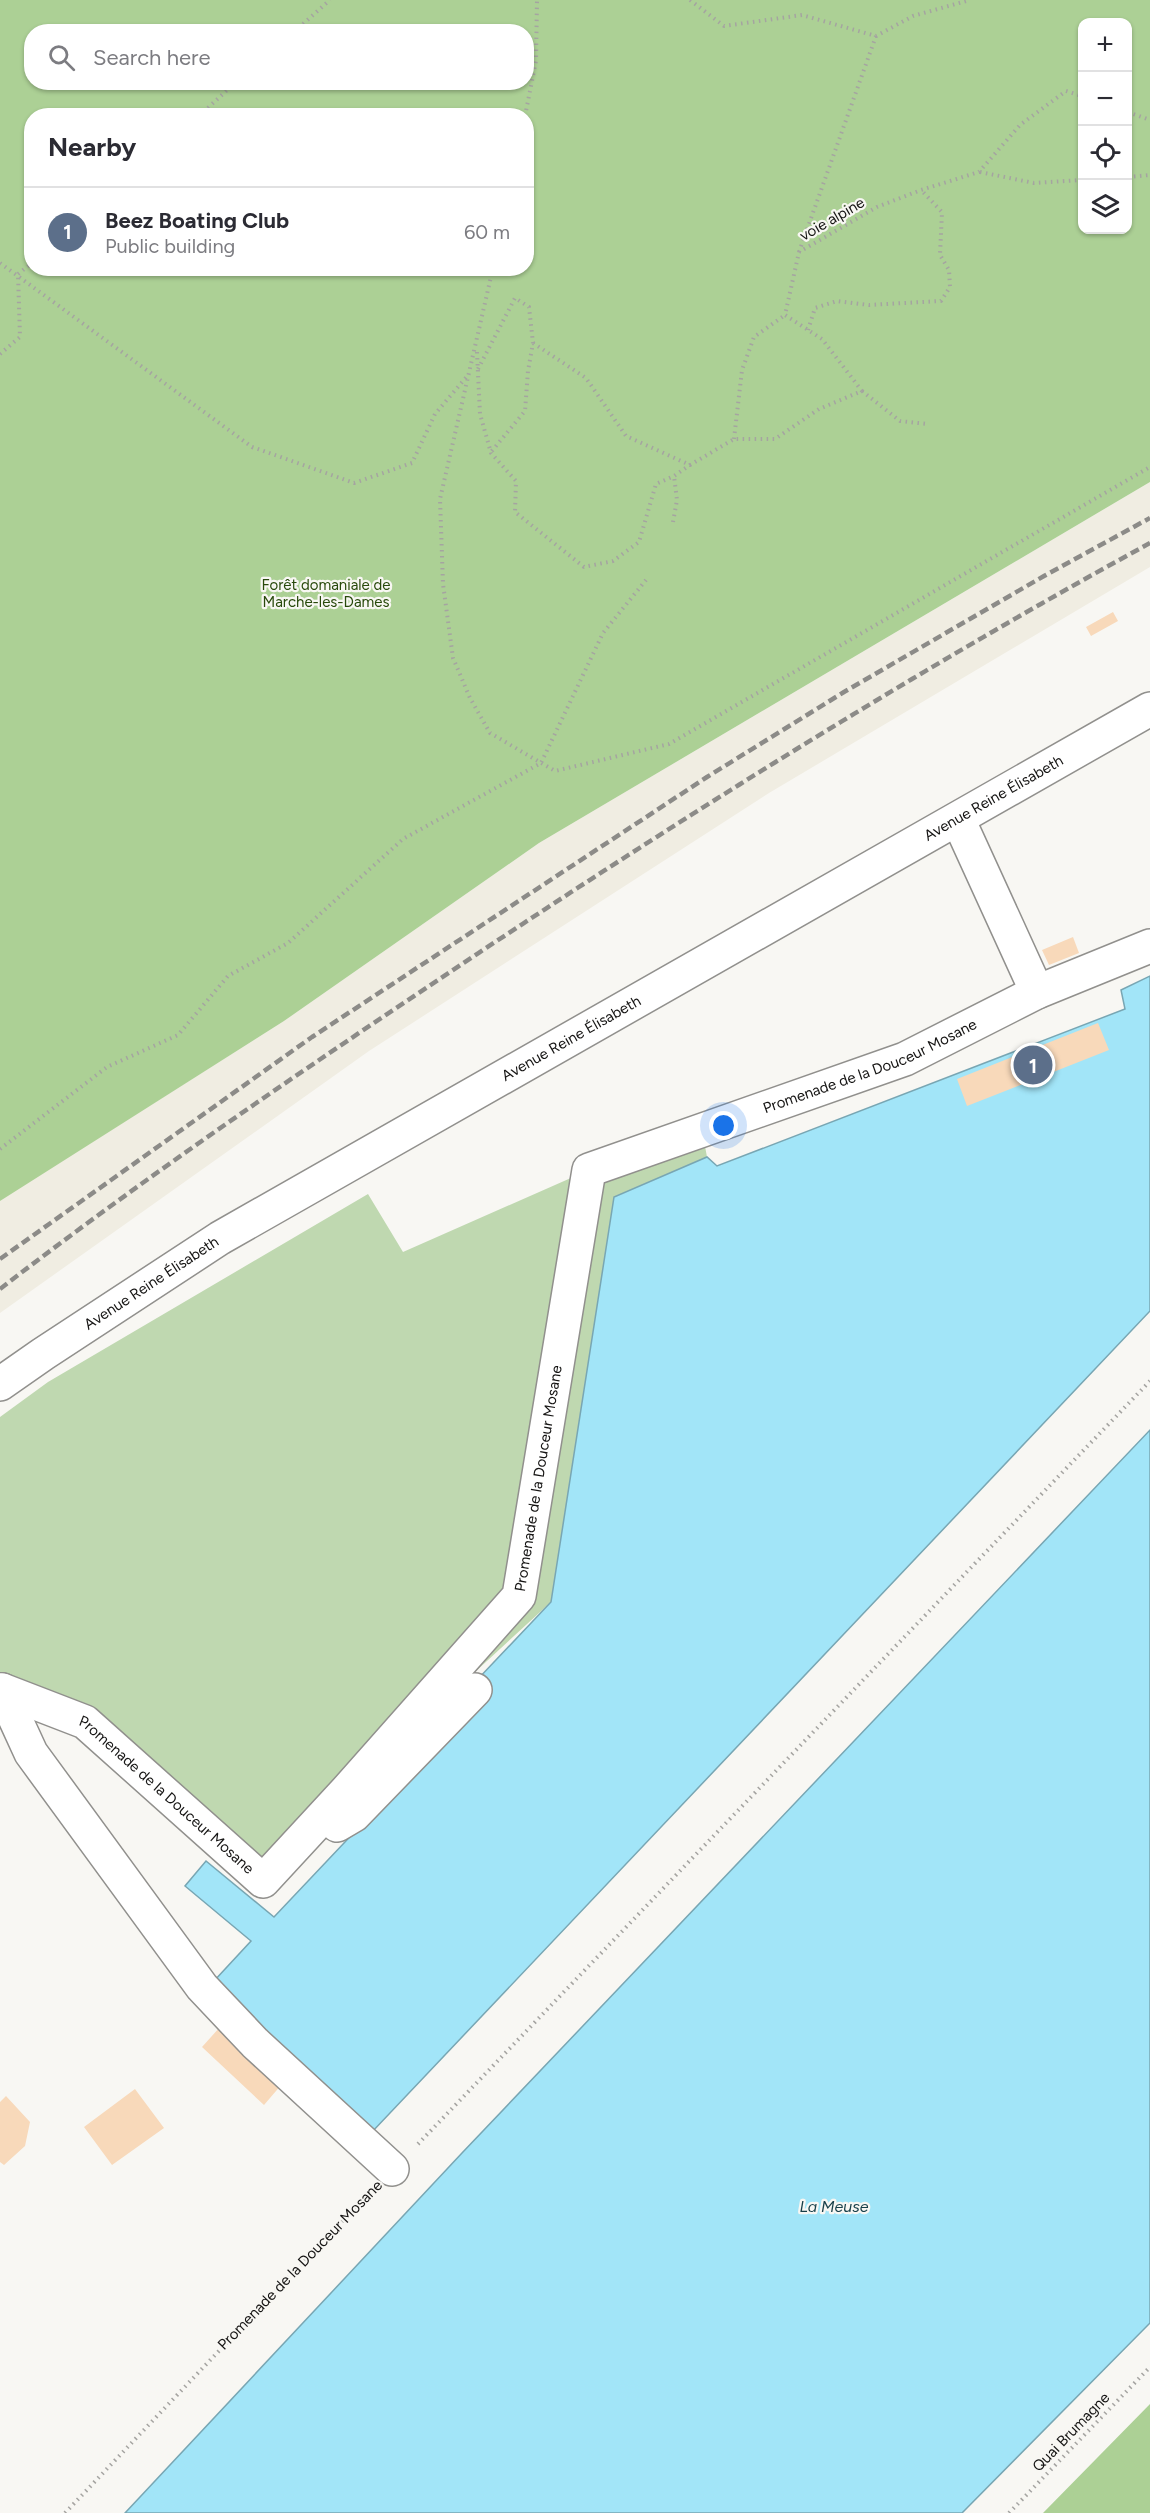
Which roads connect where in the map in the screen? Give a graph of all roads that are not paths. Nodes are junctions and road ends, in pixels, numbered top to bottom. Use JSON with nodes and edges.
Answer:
{"nodes":[{"id":1,"x":1150,"y":709,"type":"edge"},
{"id":2,"x":958,"y":819,"type":"junction"},
{"id":3,"x":1150,"y":946,"type":"edge"},
{"id":4,"x":1037,"y":992,"type":"junction"},
{"id":5,"x":0,"y":1384,"type":"edge"},
{"id":6,"x":475,"y":1690,"type":"dead end"},
{"id":7,"x":291,"y":1850,"type":"junction"},
{"id":8,"x":392,"y":2169,"type":"road end"}],
"edges":[{"from":1,"to":2,"type":"main road","name":"Avenue Reine Élisabeth"},
{"from":2,"to":4,"type":"main road"},
{"from":2,"to":5,"type":"main road","name":"Avenue Reine Élisabeth"},
{"from":3,"to":4,"type":"main road","name":"Promenade de la Douceur Mosane"},
{"from":4,"to":7,"type":"main road","name":"Promenade de la Douceur Mosane"},
{"from":6,"to":7,"type":"main road"},
{"from":7,"to":8,"type":"main road","name":"Promenade de la Douceur Mosane"}]}
